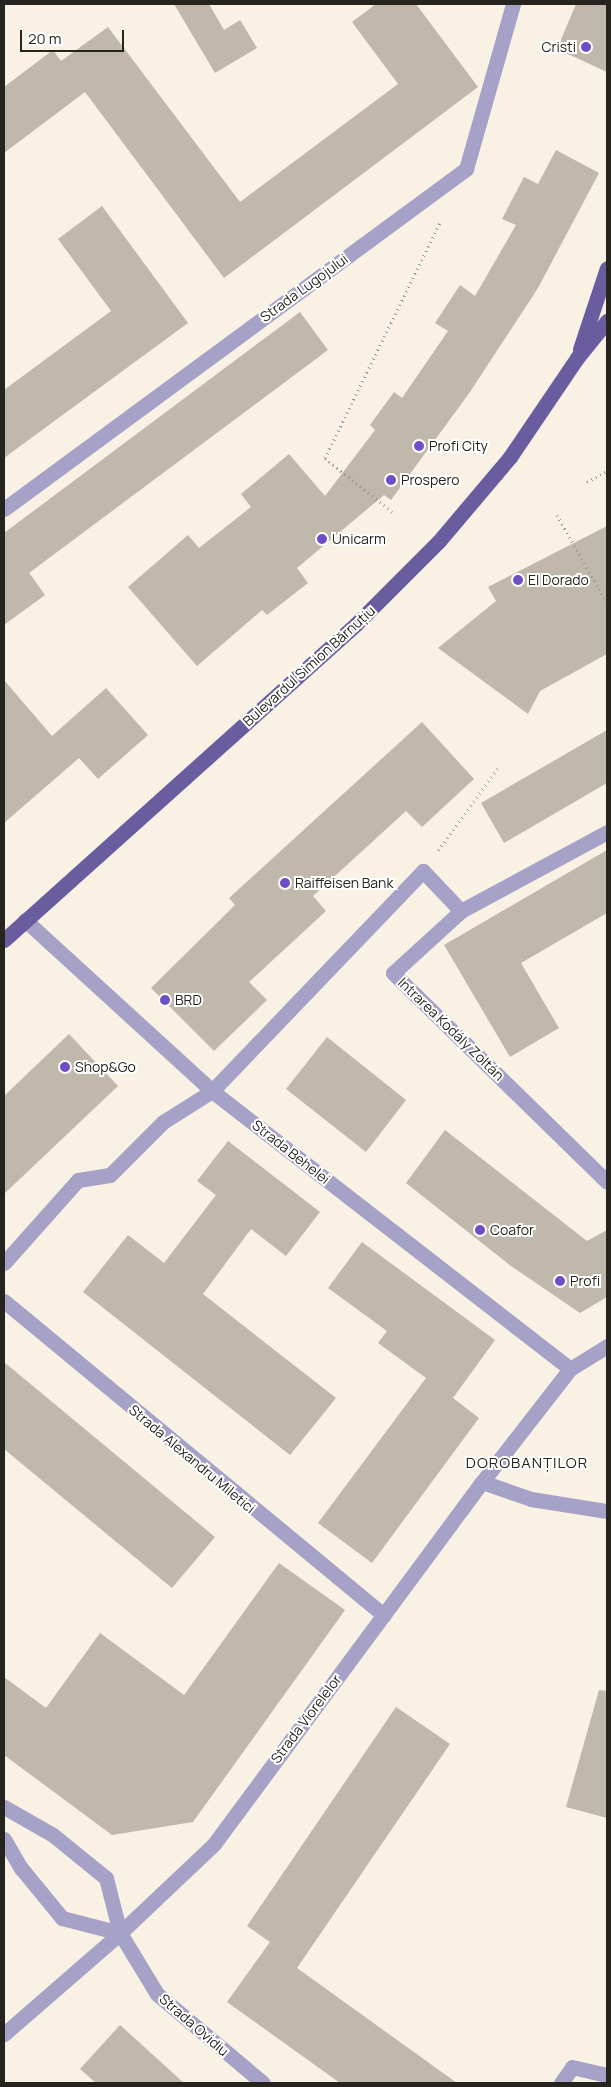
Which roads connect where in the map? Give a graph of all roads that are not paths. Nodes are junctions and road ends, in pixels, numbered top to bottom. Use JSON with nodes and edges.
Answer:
{"nodes":[{"id":1,"x":513,"y":4,"type":"edge"},
{"id":2,"x":607,"y":268,"type":"edge"},
{"id":3,"x":607,"y":321,"type":"edge"},
{"id":4,"x":577,"y":358,"type":"junction"},
{"id":5,"x":4,"y":508,"type":"edge"},
{"id":6,"x":607,"y":832,"type":"edge"},
{"id":7,"x":461,"y":910,"type":"junction"},
{"id":8,"x":25,"y":920,"type":"junction"},
{"id":9,"x":4,"y":940,"type":"edge"},
{"id":10,"x":212,"y":1091,"type":"junction"},
{"id":11,"x":607,"y":1182,"type":"edge"},
{"id":12,"x":4,"y":1263,"type":"edge"},
{"id":13,"x":4,"y":1300,"type":"edge"},
{"id":14,"x":607,"y":1346,"type":"edge"},
{"id":15,"x":570,"y":1369,"type":"junction"},
{"id":16,"x":482,"y":1482,"type":"junction"},
{"id":17,"x":607,"y":1511,"type":"edge"},
{"id":18,"x":384,"y":1615,"type":"junction"},
{"id":19,"x":4,"y":1807,"type":"edge"},
{"id":20,"x":4,"y":1839,"type":"edge"},
{"id":21,"x":120,"y":1933,"type":"junction"},
{"id":22,"x":4,"y":2034,"type":"edge"},
{"id":23,"x":607,"y":2075,"type":"edge"},
{"id":24,"x":262,"y":2083,"type":"edge"},
{"id":25,"x":561,"y":2083,"type":"edge"}],
"edges":[{"from":1,"to":5,"type":"street","name":"Strada Lugojului"},
{"from":2,"to":4,"type":"main road","name":"Bulevardul Simion Bărnuțiu"},
{"from":3,"to":4,"type":"main road","name":"Bulevardul Simion Bărnuțiu"},
{"from":4,"to":8,"type":"main road","name":"Bulevardul Simion Bărnuțiu"},
{"from":6,"to":7,"type":"street","name":"Intrarea Kodály Zoltán"},
{"from":7,"to":10,"type":"street"},
{"from":7,"to":11,"type":"street","name":"Intrarea Kodály Zoltán"},
{"from":8,"to":9,"type":"main road","name":"Bulevardul Simion Bărnuțiu"},
{"from":8,"to":10,"type":"street","name":"Strada Behelei"},
{"from":10,"to":12,"type":"street"},
{"from":10,"to":15,"type":"street","name":"Strada Behelei"},
{"from":13,"to":18,"type":"street","name":"Strada Alexandru Miletici"},
{"from":14,"to":15,"type":"street"},
{"from":15,"to":16,"type":"street","name":"Strada Viorelelor"},
{"from":16,"to":17,"type":"street"},
{"from":16,"to":18,"type":"street","name":"Strada Viorelelor"},
{"from":18,"to":21,"type":"street","name":"Strada Viorelelor"},
{"from":19,"to":21,"type":"street","name":"Strada Ovidiu"},
{"from":20,"to":21,"type":"street"},
{"from":21,"to":22,"type":"street","name":"Strada Viorelelor"},
{"from":21,"to":24,"type":"street","name":"Strada Ovidiu"},
{"from":23,"to":25,"type":"street"}]}
